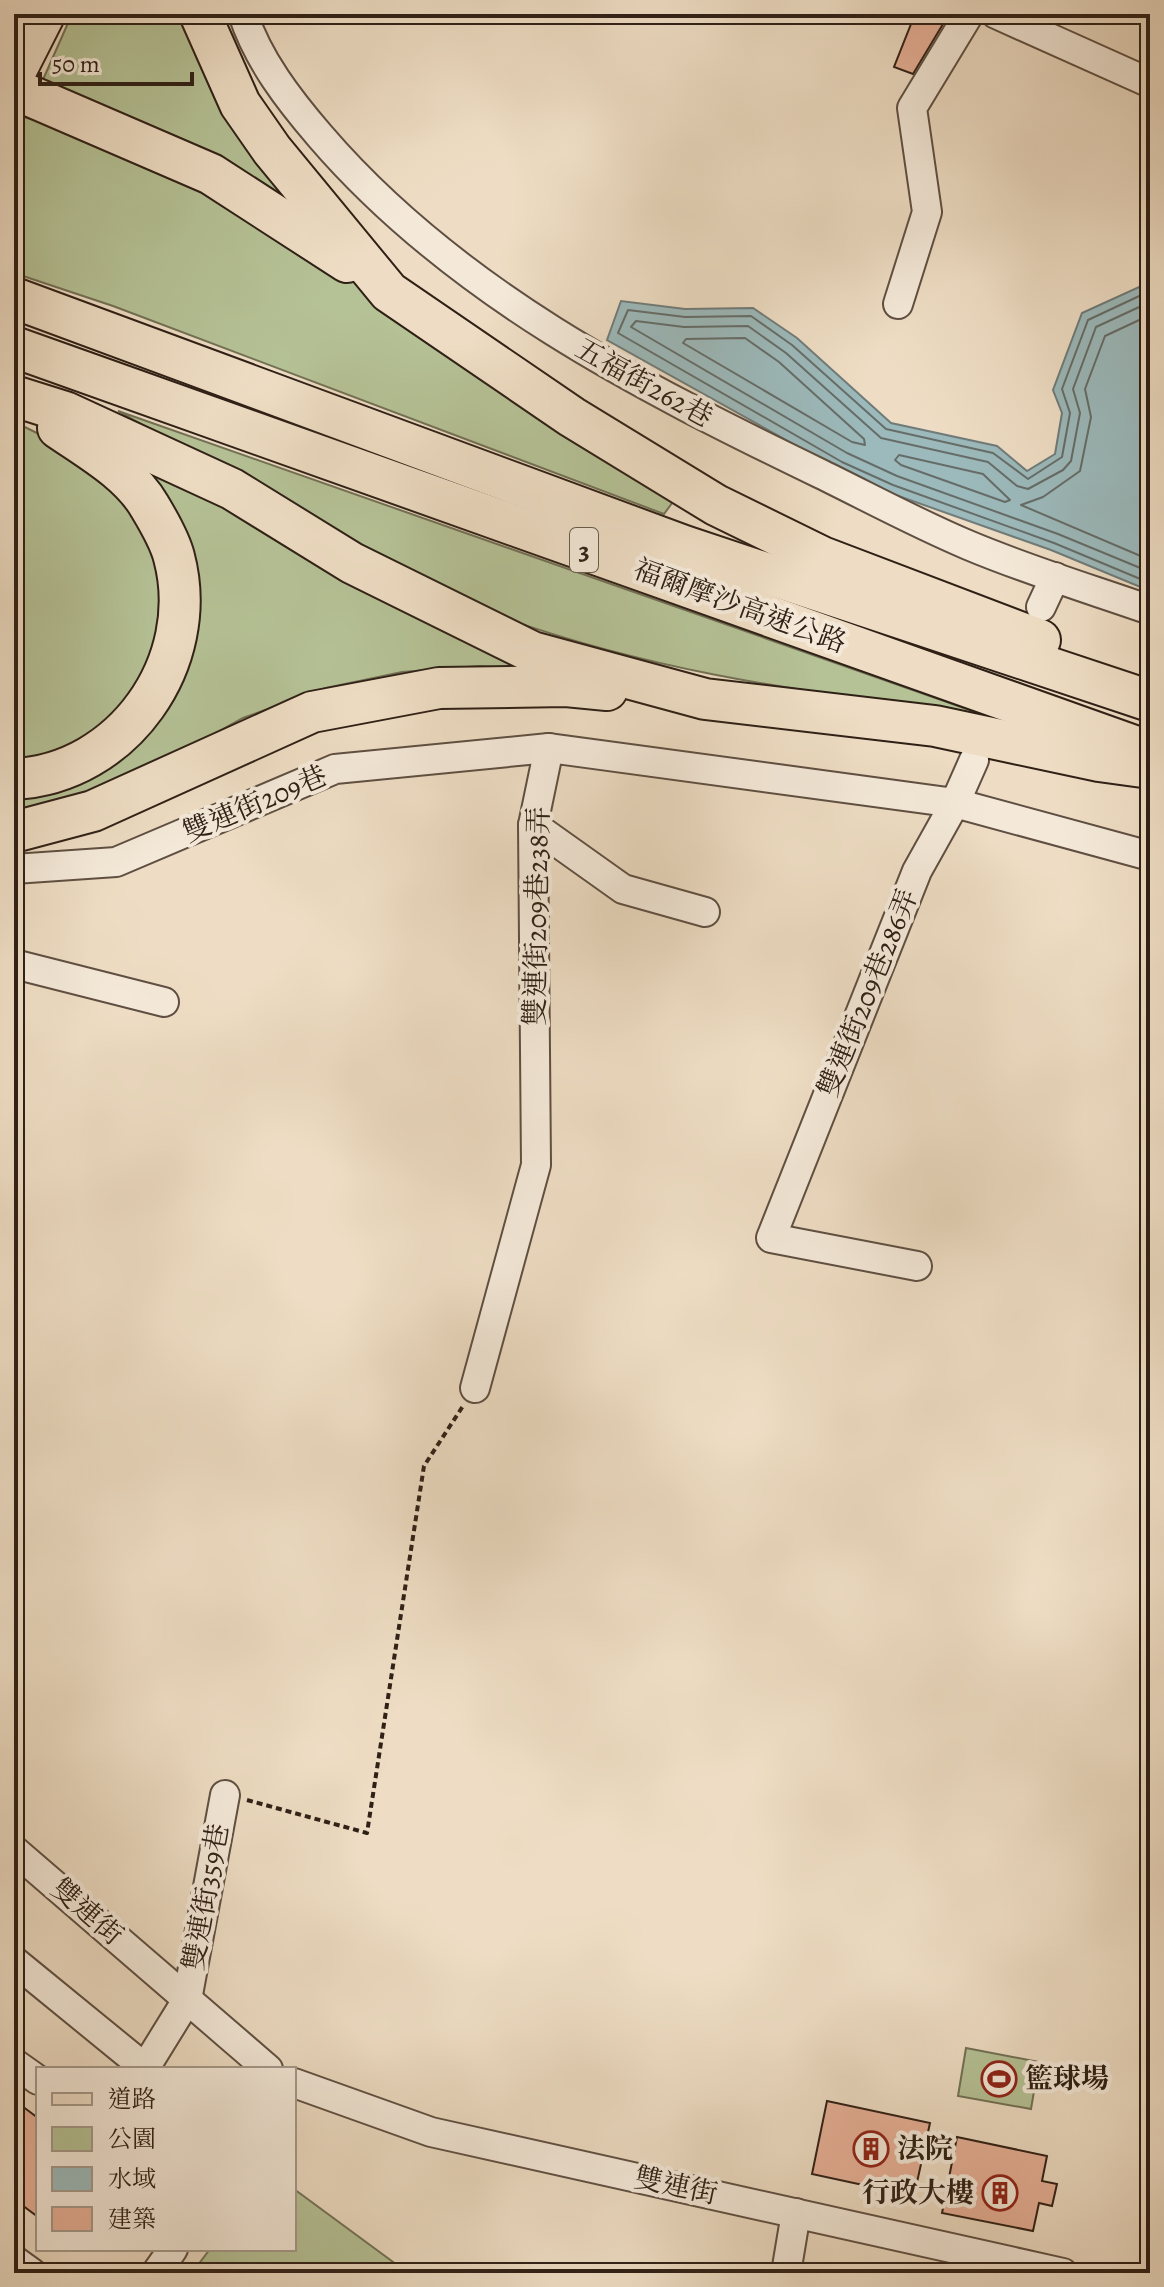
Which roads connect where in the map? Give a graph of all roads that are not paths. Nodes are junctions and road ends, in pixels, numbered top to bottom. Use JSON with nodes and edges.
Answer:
{"nodes":[{"id":1,"x":48,"y":14,"type":"edge"},
{"id":2,"x":200,"y":14,"type":"edge"},
{"id":3,"x":243,"y":14,"type":"edge"},
{"id":4,"x":969,"y":14,"type":"edge"},
{"id":5,"x":996,"y":14,"type":"edge"},
{"id":6,"x":14,"y":81,"type":"edge"},
{"id":7,"x":1150,"y":83,"type":"edge"},
{"id":8,"x":14,"y":89,"type":"edge"},
{"id":9,"x":389,"y":292,"type":"junction"},
{"id":10,"x":27,"y":302,"type":"edge"},
{"id":11,"x":898,"y":304,"type":"dead end"},
{"id":12,"x":16,"y":348,"type":"edge"},
{"id":13,"x":14,"y":398,"type":"edge"},
{"id":14,"x":1055,"y":577,"type":"junction"},
{"id":15,"x":1041,"y":607,"type":"dead end"},
{"id":16,"x":1150,"y":610,"type":"edge"},
{"id":17,"x":1150,"y":689,"type":"edge"},
{"id":18,"x":705,"y":699,"type":"junction"},
{"id":19,"x":1150,"y":701,"type":"edge"},
{"id":20,"x":549,"y":748,"type":"junction"},
{"id":21,"x":1150,"y":752,"type":"edge"},
{"id":22,"x":974,"y":760,"type":"dead end"},
{"id":23,"x":1150,"y":768,"type":"edge"},
{"id":24,"x":14,"y":779,"type":"edge"},
{"id":25,"x":955,"y":803,"type":"junction"},
{"id":26,"x":533,"y":825,"type":"junction"},
{"id":27,"x":14,"y":832,"type":"edge"},
{"id":28,"x":1150,"y":856,"type":"edge"},
{"id":29,"x":14,"y":869,"type":"edge"},
{"id":30,"x":705,"y":912,"type":"dead end"},
{"id":31,"x":14,"y":964,"type":"edge"},
{"id":32,"x":164,"y":1002,"type":"dead end"},
{"id":33,"x":917,"y":1266,"type":"dead end"},
{"id":34,"x":475,"y":1388,"type":"road end"},
{"id":35,"x":225,"y":1795,"type":"road end"},
{"id":36,"x":14,"y":1850,"type":"edge"},
{"id":37,"x":14,"y":1961,"type":"edge"},
{"id":38,"x":187,"y":2000,"type":"junction"},
{"id":39,"x":14,"y":2063,"type":"edge"},
{"id":40,"x":144,"y":2067,"type":"edge"},
{"id":41,"x":146,"y":2067,"type":"edge"},
{"id":42,"x":266,"y":2067,"type":"edge"},
{"id":43,"x":36,"y":2079,"type":"edge"},
{"id":44,"x":296,"y":2084,"type":"edge"},
{"id":45,"x":796,"y":2213,"type":"junction"},
{"id":46,"x":172,"y":2251,"type":"edge"},
{"id":47,"x":14,"y":2260,"type":"edge"},
{"id":48,"x":32,"y":2273,"type":"edge"},
{"id":49,"x":156,"y":2273,"type":"edge"},
{"id":50,"x":786,"y":2273,"type":"edge"},
{"id":51,"x":1059,"y":2273,"type":"edge"}],
"edges":[{"from":1,"to":6,"type":"main road"},
{"from":2,"to":9,"type":"highway"},
{"from":3,"to":14,"type":"street","name":"五福街262巷"},
{"from":4,"to":11,"type":"street"},
{"from":5,"to":7,"type":"street"},
{"from":8,"to":9,"type":"highway"},
{"from":9,"to":17,"type":"highway"},
{"from":10,"to":19,"type":"highway","name":"福爾摩沙高速公路","number":"3"},
{"from":12,"to":21,"type":"highway","name":"福爾摩沙高速公路","number":"3"},
{"from":13,"to":18,"type":"highway"},
{"from":13,"to":24,"type":"highway"},
{"from":14,"to":15,"type":"street"},
{"from":14,"to":16,"type":"street","name":"五福街262巷"},
{"from":18,"to":23,"type":"highway"},
{"from":18,"to":27,"type":"highway"},
{"from":20,"to":25,"type":"street"},
{"from":20,"to":26,"type":"street","name":"雙連街209巷238弄"},
{"from":20,"to":29,"type":"street","name":"雙連街209巷"},
{"from":22,"to":25,"type":"street"},
{"from":25,"to":28,"type":"street"},
{"from":25,"to":33,"type":"street","name":"雙連街209巷286弄"},
{"from":26,"to":30,"type":"street"},
{"from":26,"to":34,"type":"street","name":"雙連街209巷238弄"},
{"from":31,"to":32,"type":"street"},
{"from":35,"to":38,"type":"street","name":"雙連街359巷"},
{"from":36,"to":38,"type":"street","name":"雙連街"},
{"from":37,"to":40,"type":"street"},
{"from":38,"to":41,"type":"street"},
{"from":38,"to":42,"type":"street","name":"雙連街"},
{"from":39,"to":43,"type":"street"},
{"from":44,"to":45,"type":"street","name":"雙連街"},
{"from":45,"to":50,"type":"street"},
{"from":45,"to":51,"type":"street","name":"雙連街"},
{"from":46,"to":49,"type":"street"},
{"from":47,"to":48,"type":"street"}]}
